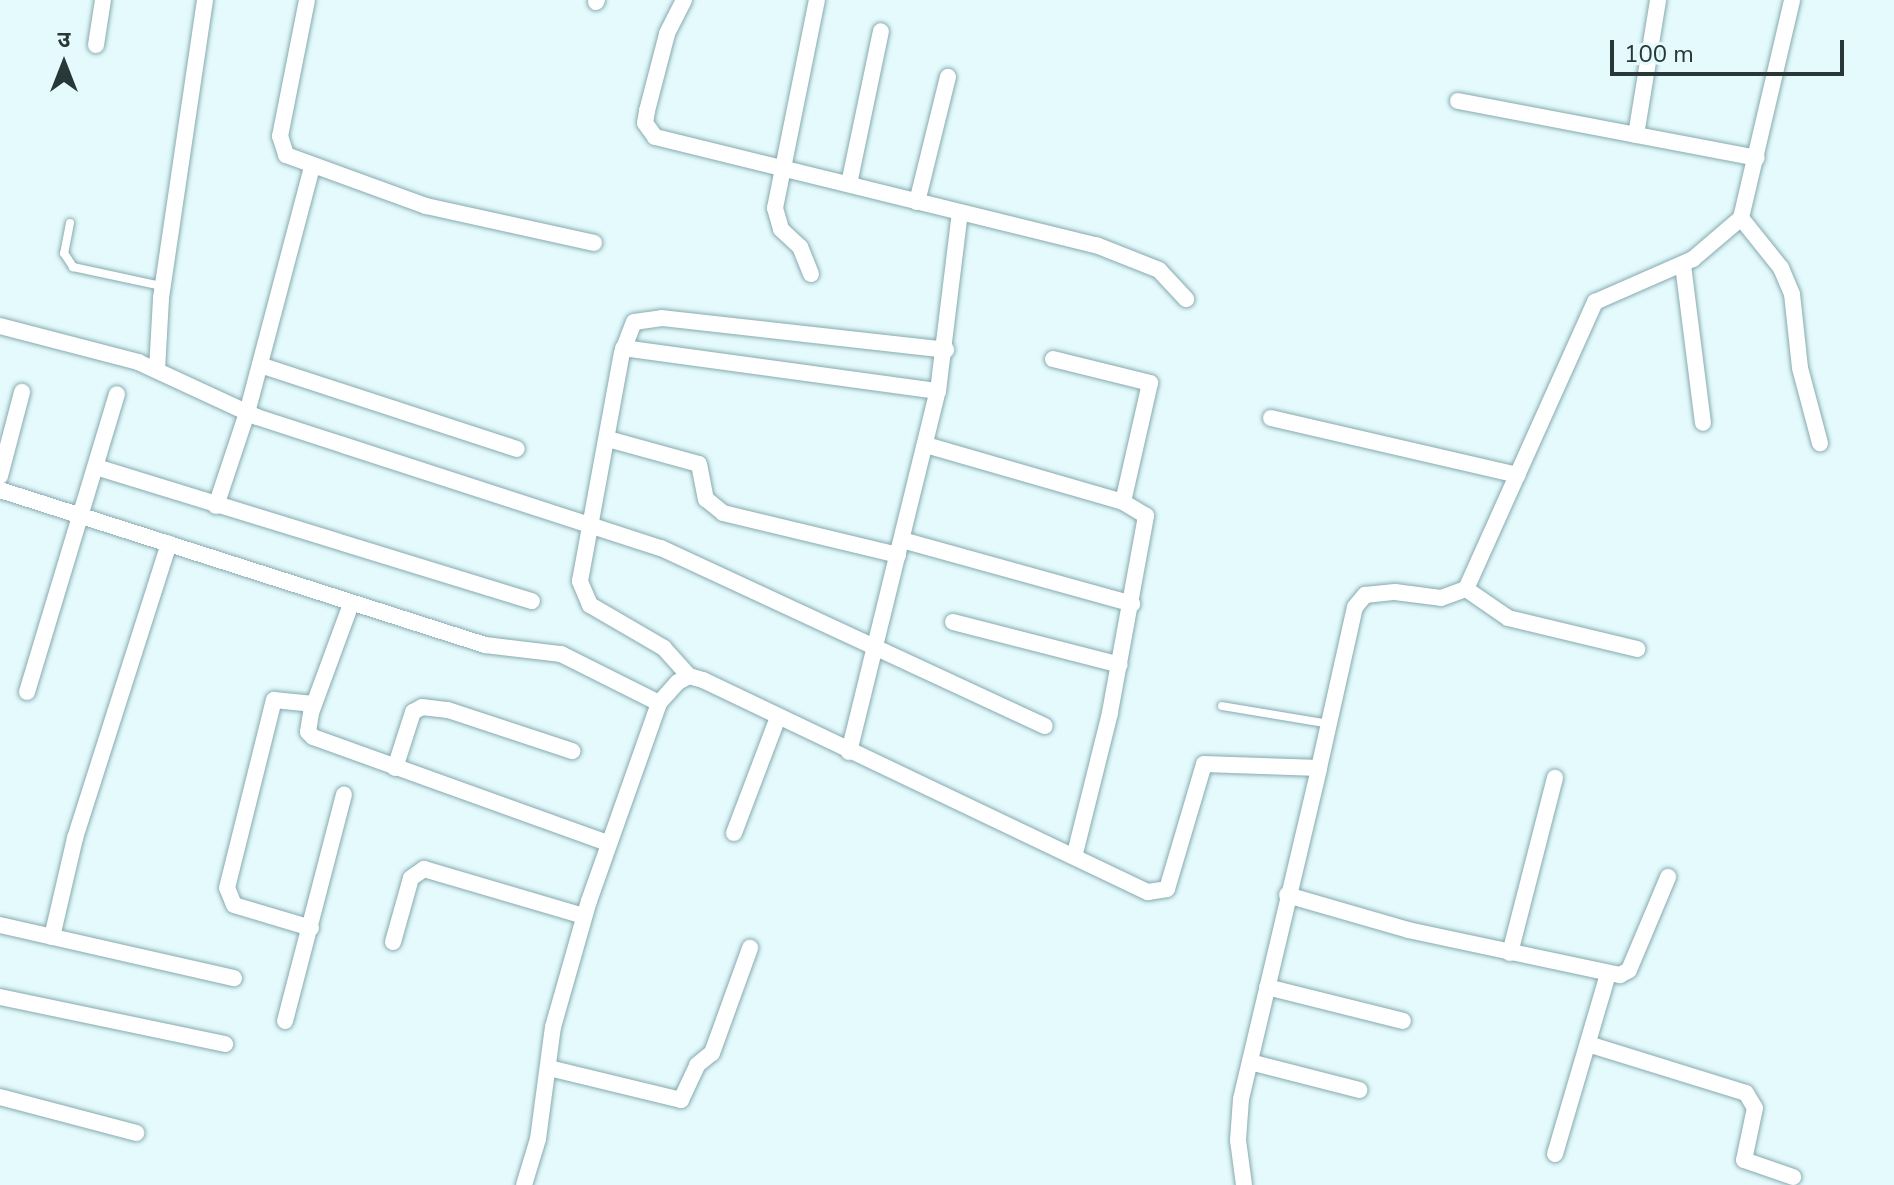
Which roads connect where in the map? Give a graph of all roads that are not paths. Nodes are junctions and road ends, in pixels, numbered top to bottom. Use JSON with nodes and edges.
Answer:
{"nodes":[{"id":1,"x":103,"y":0,"type":"edge"},
{"id":2,"x":205,"y":0,"type":"edge"},
{"id":3,"x":307,"y":0,"type":"edge"},
{"id":4,"x":684,"y":0,"type":"edge"},
{"id":5,"x":817,"y":0,"type":"edge"},
{"id":6,"x":1658,"y":0,"type":"edge"},
{"id":7,"x":1792,"y":0,"type":"edge"},
{"id":8,"x":881,"y":31,"type":"dead end"},
{"id":9,"x":96,"y":45,"type":"dead end"},
{"id":10,"x":948,"y":77,"type":"dead end"},
{"id":11,"x":1458,"y":101,"type":"dead end"},
{"id":12,"x":1636,"y":135,"type":"junction"},
{"id":13,"x":1757,"y":158,"type":"junction"},
{"id":14,"x":312,"y":167,"type":"junction"},
{"id":15,"x":782,"y":167,"type":"junction"},
{"id":16,"x":849,"y":184,"type":"junction"},
{"id":17,"x":917,"y":202,"type":"junction"},
{"id":18,"x":960,"y":213,"type":"junction"},
{"id":19,"x":1741,"y":218,"type":"junction"},
{"id":20,"x":70,"y":223,"type":"dead end"},
{"id":21,"x":594,"y":243,"type":"dead end"},
{"id":22,"x":1683,"y":265,"type":"junction"},
{"id":23,"x":811,"y":274,"type":"dead end"},
{"id":24,"x":163,"y":286,"type":"junction"},
{"id":25,"x":1186,"y":299,"type":"dead end"},
{"id":26,"x":0,"y":326,"type":"edge"},
{"id":27,"x":623,"y":348,"type":"junction"},
{"id":28,"x":946,"y":350,"type":"junction"},
{"id":29,"x":1053,"y":359,"type":"dead end"},
{"id":30,"x":260,"y":365,"type":"junction"},
{"id":31,"x":157,"y":370,"type":"junction"},
{"id":32,"x":938,"y":391,"type":"junction"},
{"id":33,"x":22,"y":392,"type":"dead end"},
{"id":34,"x":117,"y":394,"type":"dead end"},
{"id":35,"x":247,"y":413,"type":"junction"},
{"id":36,"x":1271,"y":418,"type":"dead end"},
{"id":37,"x":1703,"y":423,"type":"dead end"},
{"id":38,"x":608,"y":439,"type":"junction"},
{"id":39,"x":1820,"y":443,"type":"dead end"},
{"id":40,"x":926,"y":445,"type":"junction"},
{"id":41,"x":517,"y":449,"type":"dead end"},
{"id":42,"x":96,"y":467,"type":"junction"},
{"id":43,"x":1517,"y":475,"type":"junction"},
{"id":44,"x":0,"y":476,"type":"edge"},
{"id":45,"x":0,"y":490,"type":"edge"},
{"id":46,"x":1123,"y":502,"type":"junction"},
{"id":47,"x":216,"y":506,"type":"junction"},
{"id":48,"x":82,"y":517,"type":"junction"},
{"id":49,"x":593,"y":526,"type":"junction"},
{"id":50,"x":169,"y":544,"type":"junction"},
{"id":51,"x":900,"y":547,"type":"junction"},
{"id":52,"x":1466,"y":589,"type":"junction"},
{"id":53,"x":532,"y":601,"type":"dead end"},
{"id":54,"x":351,"y":604,"type":"junction"},
{"id":55,"x":1132,"y":604,"type":"junction"},
{"id":56,"x":953,"y":622,"type":"dead end"},
{"id":57,"x":873,"y":649,"type":"junction"},
{"id":58,"x":1637,"y":649,"type":"dead end"},
{"id":59,"x":1120,"y":665,"type":"junction"},
{"id":60,"x":689,"y":676,"type":"junction"},
{"id":61,"x":27,"y":692,"type":"dead end"},
{"id":62,"x":659,"y":703,"type":"junction"},
{"id":63,"x":314,"y":704,"type":"junction"},
{"id":64,"x":1222,"y":706,"type":"dead end"},
{"id":65,"x":778,"y":717,"type":"junction"},
{"id":66,"x":1329,"y":724,"type":"junction"},
{"id":67,"x":1045,"y":726,"type":"dead end"},
{"id":68,"x":572,"y":751,"type":"dead end"},
{"id":69,"x":849,"y":752,"type":"junction"},
{"id":70,"x":395,"y":768,"type":"junction"},
{"id":71,"x":1319,"y":768,"type":"junction"},
{"id":72,"x":1555,"y":778,"type":"dead end"},
{"id":73,"x":344,"y":795,"type":"dead end"},
{"id":74,"x":734,"y":833,"type":"dead end"},
{"id":75,"x":607,"y":843,"type":"junction"},
{"id":76,"x":1074,"y":857,"type":"junction"},
{"id":77,"x":1668,"y":877,"type":"dead end"},
{"id":78,"x":1287,"y":895,"type":"junction"},
{"id":79,"x":584,"y":916,"type":"junction"},
{"id":80,"x":0,"y":925,"type":"edge"},
{"id":81,"x":311,"y":928,"type":"junction"},
{"id":82,"x":52,"y":937,"type":"junction"},
{"id":83,"x":393,"y":942,"type":"dead end"},
{"id":84,"x":750,"y":948,"type":"dead end"},
{"id":85,"x":1510,"y":953,"type":"junction"},
{"id":86,"x":1608,"y":974,"type":"junction"},
{"id":87,"x":234,"y":978,"type":"dead end"},
{"id":88,"x":1267,"y":987,"type":"junction"},
{"id":89,"x":0,"y":997,"type":"edge"},
{"id":90,"x":285,"y":1021,"type":"dead end"},
{"id":91,"x":1403,"y":1021,"type":"dead end"},
{"id":92,"x":225,"y":1044,"type":"dead end"},
{"id":93,"x":1588,"y":1044,"type":"junction"},
{"id":94,"x":1250,"y":1062,"type":"junction"},
{"id":95,"x":549,"y":1068,"type":"junction"},
{"id":96,"x":1359,"y":1090,"type":"dead end"},
{"id":97,"x":0,"y":1097,"type":"edge"},
{"id":98,"x":136,"y":1133,"type":"dead end"},
{"id":99,"x":1555,"y":1154,"type":"dead end"},
{"id":100,"x":1793,"y":1177,"type":"dead end"},
{"id":101,"x":524,"y":1185,"type":"edge"},
{"id":102,"x":1244,"y":1185,"type":"edge"}],
"edges":[{"from":1,"to":9,"type":"street"},
{"from":2,"to":24,"type":"street"},
{"from":3,"to":14,"type":"street"},
{"from":4,"to":15,"type":"street"},
{"from":5,"to":15,"type":"street"},
{"from":6,"to":12,"type":"street"},
{"from":7,"to":13,"type":"street"},
{"from":8,"to":16,"type":"street"},
{"from":10,"to":17,"type":"street"},
{"from":11,"to":12,"type":"street"},
{"from":12,"to":13,"type":"street"},
{"from":13,"to":19,"type":"street"},
{"from":14,"to":21,"type":"street"},
{"from":14,"to":30,"type":"street"},
{"from":15,"to":16,"type":"street"},
{"from":15,"to":23,"type":"street"},
{"from":16,"to":17,"type":"street"},
{"from":17,"to":18,"type":"street"},
{"from":18,"to":25,"type":"street"},
{"from":18,"to":28,"type":"street"},
{"from":19,"to":22,"type":"street"},
{"from":19,"to":39,"type":"street"},
{"from":20,"to":24,"type":"lane"},
{"from":22,"to":37,"type":"street"},
{"from":22,"to":43,"type":"street"},
{"from":24,"to":31,"type":"street"},
{"from":26,"to":31,"type":"street"},
{"from":27,"to":28,"type":"street"},
{"from":27,"to":32,"type":"street"},
{"from":27,"to":38,"type":"street"},
{"from":28,"to":32,"type":"street"},
{"from":29,"to":46,"type":"street"},
{"from":30,"to":35,"type":"street"},
{"from":30,"to":41,"type":"street"},
{"from":31,"to":35,"type":"street"},
{"from":32,"to":40,"type":"street"},
{"from":33,"to":44,"type":"street"},
{"from":34,"to":42,"type":"street"},
{"from":35,"to":47,"type":"street"},
{"from":35,"to":49,"type":"street"},
{"from":36,"to":43,"type":"street"},
{"from":38,"to":49,"type":"street"},
{"from":38,"to":51,"type":"street"},
{"from":40,"to":46,"type":"street"},
{"from":40,"to":51,"type":"street"},
{"from":42,"to":47,"type":"street"},
{"from":42,"to":48,"type":"street"},
{"from":43,"to":52,"type":"street"},
{"from":45,"to":48,"type":"street"},
{"from":46,"to":55,"type":"street"},
{"from":47,"to":53,"type":"street"},
{"from":48,"to":50,"type":"street"},
{"from":48,"to":61,"type":"street"},
{"from":49,"to":57,"type":"street"},
{"from":49,"to":60,"type":"street"},
{"from":50,"to":54,"type":"street"},
{"from":50,"to":82,"type":"street"},
{"from":51,"to":55,"type":"street"},
{"from":51,"to":57,"type":"street"},
{"from":52,"to":58,"type":"street"},
{"from":52,"to":66,"type":"street"},
{"from":54,"to":62,"type":"street"},
{"from":54,"to":63,"type":"street"},
{"from":55,"to":59,"type":"street"},
{"from":56,"to":59,"type":"street"},
{"from":57,"to":67,"type":"street"},
{"from":57,"to":69,"type":"street"},
{"from":59,"to":76,"type":"street"},
{"from":60,"to":62,"type":"street"},
{"from":60,"to":65,"type":"street"},
{"from":62,"to":75,"type":"street"},
{"from":63,"to":70,"type":"street"},
{"from":63,"to":81,"type":"street"},
{"from":64,"to":66,"type":"lane"},
{"from":65,"to":69,"type":"street"},
{"from":65,"to":74,"type":"street"},
{"from":66,"to":71,"type":"street"},
{"from":68,"to":70,"type":"street"},
{"from":69,"to":76,"type":"street"},
{"from":70,"to":75,"type":"street"},
{"from":71,"to":76,"type":"street"},
{"from":71,"to":78,"type":"street"},
{"from":72,"to":85,"type":"street"},
{"from":73,"to":81,"type":"street"},
{"from":75,"to":79,"type":"street"},
{"from":77,"to":86,"type":"street"},
{"from":78,"to":85,"type":"street"},
{"from":78,"to":88,"type":"street"},
{"from":79,"to":83,"type":"street"},
{"from":79,"to":95,"type":"street"},
{"from":80,"to":82,"type":"street"},
{"from":81,"to":90,"type":"street"},
{"from":82,"to":87,"type":"street"},
{"from":84,"to":95,"type":"street"},
{"from":85,"to":86,"type":"street"},
{"from":86,"to":93,"type":"street"},
{"from":88,"to":91,"type":"street"},
{"from":88,"to":94,"type":"street"},
{"from":89,"to":92,"type":"street"},
{"from":93,"to":99,"type":"street"},
{"from":93,"to":100,"type":"street"},
{"from":94,"to":96,"type":"street"},
{"from":94,"to":102,"type":"street"},
{"from":95,"to":101,"type":"street"},
{"from":97,"to":98,"type":"street"}]}
